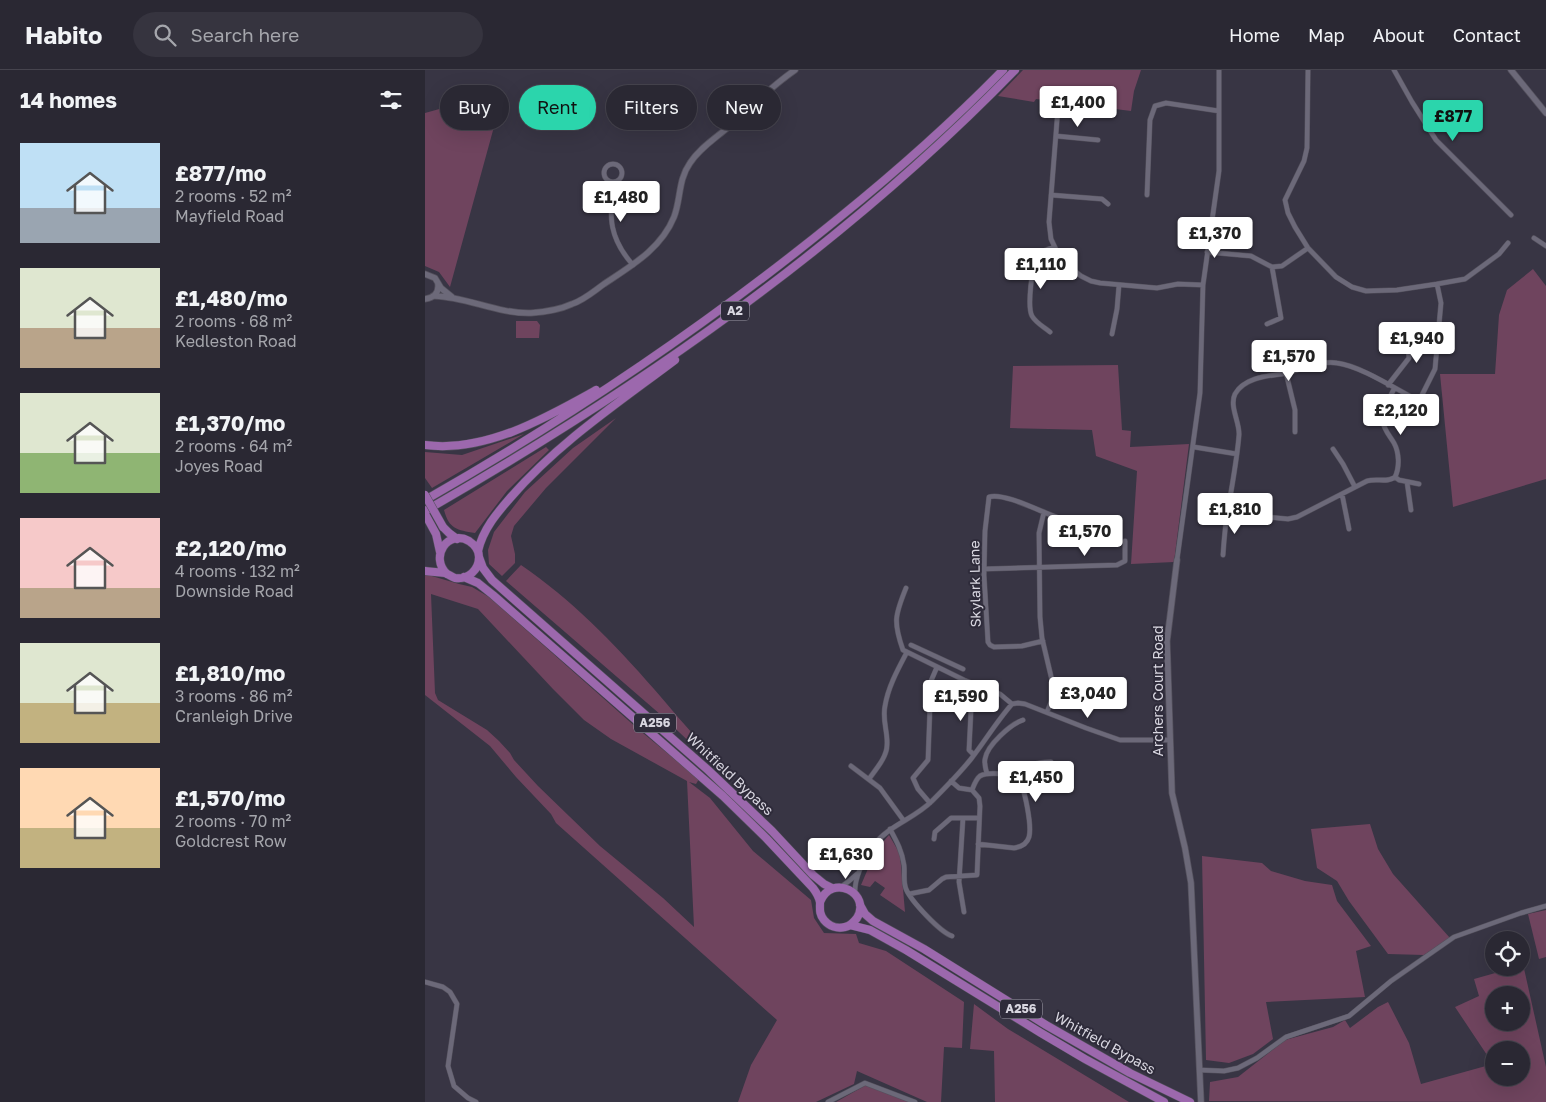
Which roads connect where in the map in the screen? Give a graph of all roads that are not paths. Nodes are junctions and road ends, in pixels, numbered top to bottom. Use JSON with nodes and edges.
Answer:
{"nodes":[{"id":1,"x":795,"y":70,"type":"edge"},
{"id":2,"x":1003,"y":70,"type":"edge"},
{"id":3,"x":1015,"y":70,"type":"edge"},
{"id":4,"x":1219,"y":70,"type":"edge"},
{"id":5,"x":1308,"y":70,"type":"edge"},
{"id":6,"x":1394,"y":70,"type":"edge"},
{"id":7,"x":1511,"y":70,"type":"edge"},
{"id":8,"x":1058,"y":108,"type":"dead end"},
{"id":9,"x":1219,"y":111,"type":"junction"},
{"id":10,"x":1546,"y":113,"type":"edge"},
{"id":11,"x":1056,"y":136,"type":"junction"},
{"id":12,"x":1098,"y":140,"type":"dead end"},
{"id":13,"x":612,"y":182,"type":"dead end"},
{"id":14,"x":1147,"y":195,"type":"dead end"},
{"id":15,"x":1051,"y":196,"type":"junction"},
{"id":16,"x":1109,"y":204,"type":"dead end"},
{"id":17,"x":1511,"y":215,"type":"dead end"},
{"id":18,"x":1534,"y":238,"type":"dead end"},
{"id":19,"x":1508,"y":243,"type":"dead end"},
{"id":20,"x":1054,"y":246,"type":"junction"},
{"id":21,"x":1546,"y":246,"type":"edge"},
{"id":22,"x":1308,"y":248,"type":"junction"},
{"id":23,"x":1207,"y":252,"type":"junction"},
{"id":24,"x":633,"y":265,"type":"junction"},
{"id":25,"x":1272,"y":267,"type":"junction"},
{"id":26,"x":425,"y":274,"type":"edge"},
{"id":27,"x":438,"y":284,"type":"junction"},
{"id":28,"x":1437,"y":284,"type":"junction"},
{"id":29,"x":1119,"y":285,"type":"junction"},
{"id":30,"x":1203,"y":285,"type":"junction"},
{"id":31,"x":435,"y":296,"type":"junction"},
{"id":32,"x":452,"y":297,"type":"junction"},
{"id":33,"x":425,"y":299,"type":"edge"},
{"id":34,"x":1267,"y":324,"type":"dead end"},
{"id":35,"x":1407,"y":330,"type":"dead end"},
{"id":36,"x":708,"y":331,"type":"junction"},
{"id":37,"x":1050,"y":332,"type":"dead end"},
{"id":38,"x":1112,"y":334,"type":"dead end"},
{"id":39,"x":649,"y":360,"type":"junction"},
{"id":40,"x":1286,"y":373,"type":"junction"},
{"id":41,"x":1388,"y":385,"type":"junction"},
{"id":42,"x":1394,"y":389,"type":"junction"},
{"id":43,"x":1295,"y":432,"type":"dead end"},
{"id":44,"x":425,"y":445,"type":"edge"},
{"id":45,"x":1193,"y":447,"type":"junction"},
{"id":46,"x":1333,"y":449,"type":"dead end"},
{"id":47,"x":1237,"y":454,"type":"junction"},
{"id":48,"x":1395,"y":477,"type":"junction"},
{"id":49,"x":1407,"y":482,"type":"junction"},
{"id":50,"x":1419,"y":484,"type":"dead end"},
{"id":51,"x":1355,"y":487,"type":"junction"},
{"id":52,"x":1342,"y":494,"type":"junction"},
{"id":53,"x":425,"y":495,"type":"edge"},
{"id":54,"x":425,"y":500,"type":"edge"},
{"id":55,"x":1411,"y":510,"type":"dead end"},
{"id":56,"x":425,"y":512,"type":"edge"},
{"id":57,"x":1044,"y":512,"type":"junction"},
{"id":58,"x":1227,"y":513,"type":"junction"},
{"id":59,"x":1095,"y":520,"type":"dead end"},
{"id":60,"x":1349,"y":529,"type":"dead end"},
{"id":61,"x":457,"y":539,"type":"junction"},
{"id":62,"x":1125,"y":541,"type":"dead end"},
{"id":63,"x":440,"y":552,"type":"junction"},
{"id":64,"x":478,"y":554,"type":"junction"},
{"id":65,"x":1223,"y":555,"type":"dead end"},
{"id":66,"x":1177,"y":560,"type":"joint"},
{"id":67,"x":1040,"y":568,"type":"junction"},
{"id":68,"x":984,"y":569,"type":"junction"},
{"id":69,"x":425,"y":571,"type":"edge"},
{"id":70,"x":447,"y":574,"type":"junction"},
{"id":71,"x":464,"y":578,"type":"junction"},
{"id":72,"x":906,"y":588,"type":"dead end"},
{"id":73,"x":1043,"y":641,"type":"junction"},
{"id":74,"x":911,"y":645,"type":"dead end"},
{"id":75,"x":905,"y":651,"type":"junction"},
{"id":76,"x":923,"y":651,"type":"junction"},
{"id":77,"x":920,"y":658,"type":"junction"},
{"id":78,"x":954,"y":665,"type":"junction"},
{"id":79,"x":937,"y":667,"type":"junction"},
{"id":80,"x":963,"y":669,"type":"dead end"},
{"id":81,"x":951,"y":673,"type":"junction"},
{"id":82,"x":975,"y":684,"type":"junction"},
{"id":83,"x":1012,"y":704,"type":"junction"},
{"id":84,"x":1047,"y":712,"type":"junction"},
{"id":85,"x":1023,"y":720,"type":"dead end"},
{"id":86,"x":1169,"y":740,"type":"junction"},
{"id":87,"x":974,"y":755,"type":"junction"},
{"id":88,"x":1051,"y":762,"type":"dead end"},
{"id":89,"x":851,"y":766,"type":"dead end"},
{"id":90,"x":987,"y":774,"type":"junction"},
{"id":91,"x":869,"y":779,"type":"junction"},
{"id":92,"x":1018,"y":779,"type":"junction"},
{"id":93,"x":951,"y":781,"type":"junction"},
{"id":94,"x":972,"y":790,"type":"junction"},
{"id":95,"x":930,"y":803,"type":"junction"},
{"id":96,"x":963,"y":818,"type":"junction"},
{"id":97,"x":979,"y":818,"type":"junction"},
{"id":98,"x":904,"y":821,"type":"junction"},
{"id":99,"x":890,"y":829,"type":"junction"},
{"id":100,"x":934,"y":839,"type":"dead end"},
{"id":101,"x":978,"y":844,"type":"junction"},
{"id":102,"x":859,"y":871,"type":"junction"},
{"id":103,"x":960,"y":875,"type":"junction"},
{"id":104,"x":841,"y":887,"type":"junction"},
{"id":105,"x":832,"y":888,"type":"junction"},
{"id":106,"x":855,"y":894,"type":"junction"},
{"id":107,"x":909,"y":894,"type":"junction"},
{"id":108,"x":820,"y":902,"type":"junction"},
{"id":109,"x":860,"y":905,"type":"junction"},
{"id":110,"x":1546,"y":906,"type":"edge"},
{"id":111,"x":964,"y":912,"type":"dead end"},
{"id":112,"x":850,"y":925,"type":"junction"},
{"id":113,"x":952,"y":936,"type":"dead end"},
{"id":114,"x":425,"y":982,"type":"edge"},
{"id":115,"x":1199,"y":1070,"type":"junction"},
{"id":116,"x":476,"y":1102,"type":"edge"},
{"id":117,"x":829,"y":1102,"type":"edge"},
{"id":118,"x":915,"y":1102,"type":"edge"},
{"id":119,"x":1164,"y":1102,"type":"edge"},
{"id":120,"x":1190,"y":1102,"type":"edge"},
{"id":121,"x":1201,"y":1102,"type":"edge"}],
"edges":[{"from":1,"to":24,"type":"street"},
{"from":2,"to":39,"type":"highway","number":"A2"},
{"from":3,"to":36,"type":"highway","number":"A2"},
{"from":4,"to":9,"type":"street","name":"Archers Court Road"},
{"from":5,"to":22,"type":"street"},
{"from":6,"to":17,"type":"street"},
{"from":7,"to":10,"type":"street"},
{"from":8,"to":11,"type":"street"},
{"from":9,"to":14,"type":"street"},
{"from":9,"to":23,"type":"street","name":"Archers Court Road"},
{"from":11,"to":12,"type":"street"},
{"from":11,"to":15,"type":"street"},
{"from":13,"to":24,"type":"street"},
{"from":15,"to":16,"type":"street"},
{"from":15,"to":20,"type":"street"},
{"from":18,"to":21,"type":"street"},
{"from":19,"to":28,"type":"street"},
{"from":20,"to":29,"type":"street"},
{"from":20,"to":37,"type":"street"},
{"from":22,"to":25,"type":"street"},
{"from":22,"to":28,"type":"street"},
{"from":23,"to":25,"type":"street"},
{"from":23,"to":30,"type":"street","name":"Archers Court Road"},
{"from":24,"to":32,"type":"street"},
{"from":25,"to":34,"type":"street"},
{"from":26,"to":27,"type":"street"},
{"from":27,"to":31,"type":"street"},
{"from":27,"to":32,"type":"street"},
{"from":28,"to":42,"type":"street"},
{"from":29,"to":30,"type":"street"},
{"from":29,"to":38,"type":"street"},
{"from":30,"to":45,"type":"street","name":"Archers Court Road"},
{"from":31,"to":32,"type":"street"},
{"from":31,"to":33,"type":"street"},
{"from":35,"to":41,"type":"street"},
{"from":36,"to":56,"type":"highway","number":"A2"},
{"from":36,"to":64,"type":"highway"},
{"from":39,"to":44,"type":"highway"},
{"from":39,"to":54,"type":"highway","number":"A2"},
{"from":40,"to":41,"type":"street"},
{"from":40,"to":43,"type":"street"},
{"from":40,"to":47,"type":"street"},
{"from":41,"to":42,"type":"street"},
{"from":42,"to":48,"type":"street"},
{"from":45,"to":47,"type":"street"},
{"from":45,"to":66,"type":"street","name":"Archers Court Road"},
{"from":46,"to":51,"type":"street"},
{"from":47,"to":58,"type":"street"},
{"from":48,"to":49,"type":"street"},
{"from":48,"to":51,"type":"street"},
{"from":49,"to":50,"type":"street"},
{"from":49,"to":55,"type":"street"},
{"from":51,"to":52,"type":"street"},
{"from":52,"to":58,"type":"street"},
{"from":52,"to":60,"type":"street"},
{"from":53,"to":61,"type":"highway","bridge":true},
{"from":56,"to":63,"type":"highway"},
{"from":57,"to":59,"type":"street"},
{"from":57,"to":67,"type":"street"},
{"from":57,"to":68,"type":"street","name":"Skylark Lane"},
{"from":58,"to":65,"type":"street"},
{"from":61,"to":63,"type":"highway"},
{"from":61,"to":64,"type":"highway"},
{"from":62,"to":67,"type":"street"},
{"from":63,"to":70,"type":"highway"},
{"from":64,"to":71,"type":"highway"},
{"from":64,"to":105,"type":"highway","name":"Whitfield Bypass","number":"A256"},
{"from":66,"to":86,"type":"street","name":"Archers Court Road"},
{"from":67,"to":68,"type":"street"},
{"from":67,"to":73,"type":"street"},
{"from":68,"to":73,"type":"street","name":"Skylark Lane"},
{"from":69,"to":70,"type":"highway"},
{"from":70,"to":71,"type":"highway"},
{"from":71,"to":108,"type":"highway","name":"Whitfield Bypass","number":"A256"},
{"from":72,"to":75,"type":"street"},
{"from":73,"to":84,"type":"street"},
{"from":74,"to":76,"type":"street"},
{"from":75,"to":77,"type":"street"},
{"from":75,"to":91,"type":"street"},
{"from":76,"to":77,"type":"street"},
{"from":76,"to":78,"type":"street"},
{"from":77,"to":79,"type":"street"},
{"from":78,"to":80,"type":"street"},
{"from":78,"to":81,"type":"street"},
{"from":79,"to":81,"type":"street"},
{"from":79,"to":95,"type":"street"},
{"from":81,"to":82,"type":"street"},
{"from":82,"to":83,"type":"street"},
{"from":82,"to":87,"type":"street"},
{"from":83,"to":84,"type":"street"},
{"from":83,"to":87,"type":"street"},
{"from":84,"to":86,"type":"street"},
{"from":85,"to":90,"type":"street"},
{"from":86,"to":115,"type":"street","name":"Archers Court Road"},
{"from":87,"to":93,"type":"street"},
{"from":88,"to":92,"type":"street"},
{"from":89,"to":91,"type":"street"},
{"from":90,"to":92,"type":"street"},
{"from":90,"to":94,"type":"street"},
{"from":91,"to":98,"type":"street"},
{"from":92,"to":101,"type":"street"},
{"from":93,"to":94,"type":"street"},
{"from":93,"to":95,"type":"street"},
{"from":94,"to":97,"type":"street"},
{"from":95,"to":98,"type":"street"},
{"from":96,"to":97,"type":"street"},
{"from":96,"to":100,"type":"street"},
{"from":96,"to":103,"type":"street"},
{"from":97,"to":101,"type":"street"},
{"from":98,"to":99,"type":"street"},
{"from":99,"to":102,"type":"street"},
{"from":99,"to":107,"type":"street"},
{"from":101,"to":103,"type":"street"},
{"from":102,"to":104,"type":"street"},
{"from":102,"to":106,"type":"street"},
{"from":103,"to":107,"type":"street"},
{"from":103,"to":111,"type":"street"},
{"from":104,"to":105,"type":"highway"},
{"from":104,"to":106,"type":"highway"},
{"from":105,"to":108,"type":"highway"},
{"from":106,"to":109,"type":"highway"},
{"from":107,"to":113,"type":"street"},
{"from":108,"to":112,"type":"highway"},
{"from":109,"to":112,"type":"highway"},
{"from":109,"to":120,"type":"highway","name":"Whitfield Bypass","number":"A256"},
{"from":110,"to":115,"type":"street"},
{"from":112,"to":119,"type":"highway","name":"Whitfield Bypass","number":"A256"},
{"from":114,"to":116,"type":"street"},
{"from":115,"to":121,"type":"street","name":"Archers Court Road"},
{"from":117,"to":118,"type":"street"}]}
